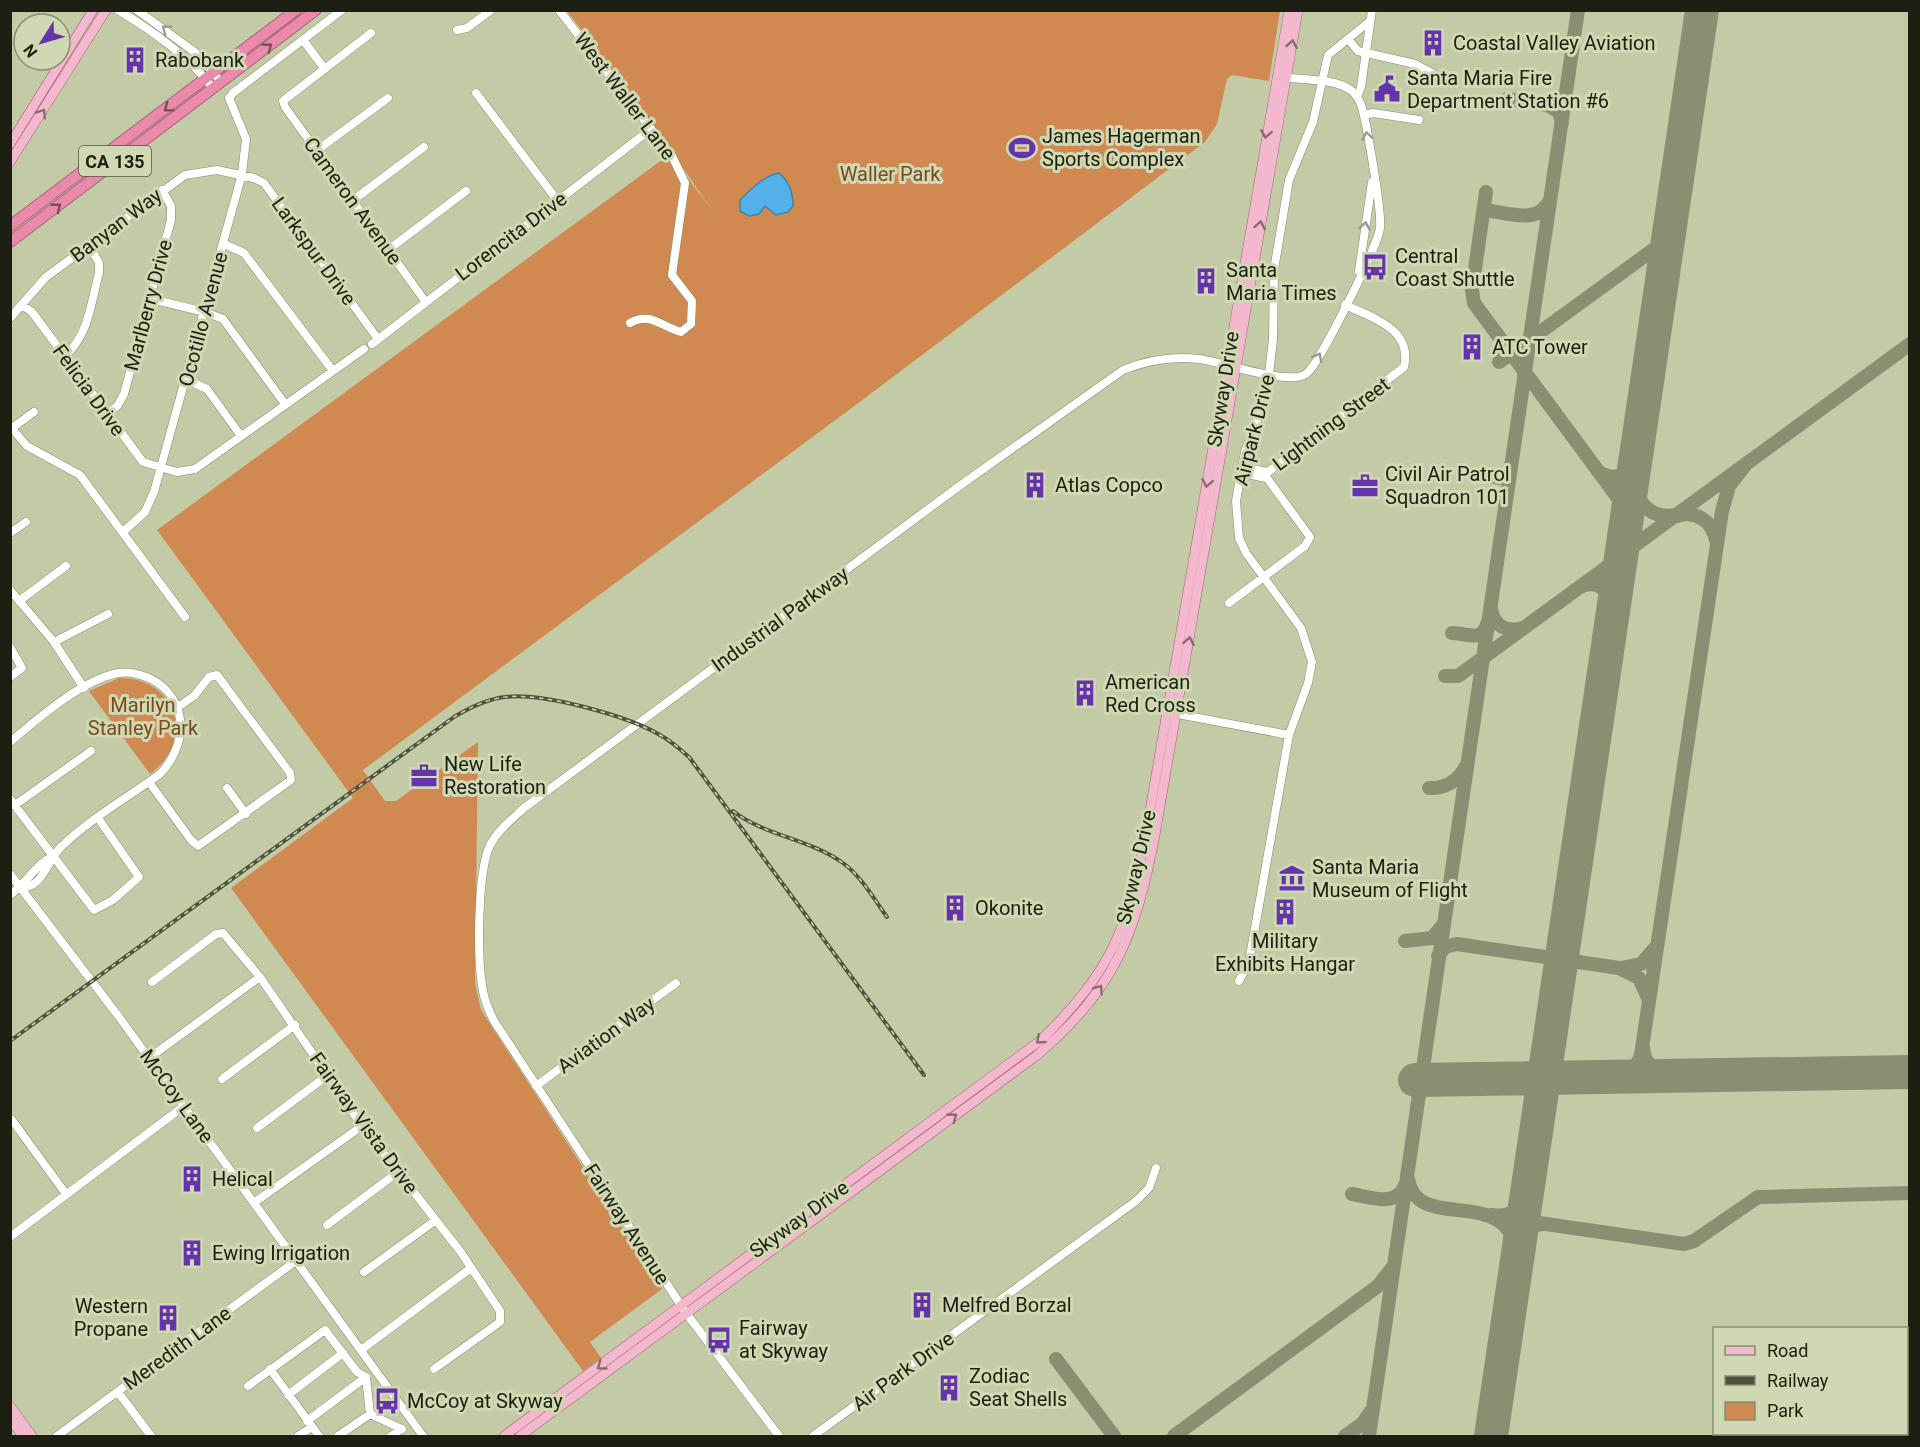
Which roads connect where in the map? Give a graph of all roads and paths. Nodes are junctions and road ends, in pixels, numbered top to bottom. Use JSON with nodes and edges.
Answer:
{"nodes":[{"id":1,"x":93,"y":10,"type":"edge"},
{"id":2,"x":106,"y":10,"type":"edge"},
{"id":3,"x":118,"y":10,"type":"edge"},
{"id":4,"x":137,"y":10,"type":"edge"},
{"id":5,"x":296,"y":10,"type":"edge"},
{"id":6,"x":316,"y":10,"type":"edge"},
{"id":7,"x":342,"y":10,"type":"edge"},
{"id":8,"x":491,"y":10,"type":"edge"},
{"id":9,"x":559,"y":10,"type":"edge"},
{"id":10,"x":1289,"y":10,"type":"edge"},
{"id":11,"x":1298,"y":10,"type":"edge"},
{"id":12,"x":1372,"y":10,"type":"edge"},
{"id":13,"x":1370,"y":21,"type":"junction"},
{"id":14,"x":457,"y":30,"type":"dead end"},
{"id":15,"x":371,"y":33,"type":"dead end"},
{"id":16,"x":1348,"y":39,"type":"junction"},
{"id":17,"x":303,"y":40,"type":"junction"},
{"id":18,"x":1365,"y":53,"type":"junction"},
{"id":19,"x":324,"y":68,"type":"junction"},
{"id":20,"x":1432,"y":73,"type":"dead end"},
{"id":21,"x":1281,"y":77,"type":"junction"},
{"id":22,"x":214,"y":80,"type":"junction"},
{"id":23,"x":1321,"y":82,"type":"junction"},
{"id":24,"x":476,"y":93,"type":"dead end"},
{"id":25,"x":1357,"y":97,"type":"junction"},
{"id":26,"x":388,"y":98,"type":"dead end"},
{"id":27,"x":1364,"y":115,"type":"junction"},
{"id":28,"x":1419,"y":120,"type":"dead end"},
{"id":29,"x":651,"y":129,"type":"junction"},
{"id":30,"x":10,"y":144,"type":"edge"},
{"id":31,"x":424,"y":147,"type":"dead end"},
{"id":32,"x":316,"y":151,"type":"junction"},
{"id":33,"x":10,"y":162,"type":"edge"},
{"id":34,"x":242,"y":174,"type":"junction"},
{"id":35,"x":1373,"y":174,"type":"junction"},
{"id":36,"x":162,"y":190,"type":"junction"},
{"id":37,"x":466,"y":191,"type":"dead end"},
{"id":38,"x":557,"y":200,"type":"junction"},
{"id":39,"x":352,"y":201,"type":"junction"},
{"id":40,"x":10,"y":226,"type":"edge"},
{"id":41,"x":10,"y":242,"type":"edge"},
{"id":42,"x":224,"y":244,"type":"junction"},
{"id":43,"x":89,"y":245,"type":"junction"},
{"id":44,"x":388,"y":250,"type":"junction"},
{"id":45,"x":1358,"y":279,"type":"junction"},
{"id":46,"x":151,"y":299,"type":"junction"},
{"id":47,"x":425,"y":301,"type":"junction"},
{"id":48,"x":22,"y":305,"type":"junction"},
{"id":49,"x":1345,"y":305,"type":"junction"},
{"id":50,"x":205,"y":312,"type":"junction"},
{"id":51,"x":10,"y":318,"type":"edge"},
{"id":52,"x":630,"y":323,"type":"dead end"},
{"id":53,"x":375,"y":341,"type":"joint"},
{"id":54,"x":364,"y":349,"type":"dead end"},
{"id":55,"x":65,"y":356,"type":"junction"},
{"id":56,"x":1226,"y":363,"type":"junction"},
{"id":57,"x":1237,"y":366,"type":"junction"},
{"id":58,"x":333,"y":371,"type":"junction"},
{"id":59,"x":1269,"y":374,"type":"junction"},
{"id":60,"x":187,"y":380,"type":"junction"},
{"id":61,"x":285,"y":404,"type":"junction"},
{"id":62,"x":34,"y":412,"type":"dead end"},
{"id":63,"x":107,"y":415,"type":"junction"},
{"id":64,"x":11,"y":427,"type":"edge"},
{"id":65,"x":241,"y":436,"type":"junction"},
{"id":66,"x":161,"y":469,"type":"junction"},
{"id":67,"x":1242,"y":470,"type":"junction"},
{"id":68,"x":1267,"y":475,"type":"junction"},
{"id":69,"x":26,"y":522,"type":"dead end"},
{"id":70,"x":123,"y":532,"type":"junction"},
{"id":71,"x":10,"y":533,"type":"edge"},
{"id":72,"x":66,"y":566,"type":"dead end"},
{"id":73,"x":1264,"y":577,"type":"junction"},
{"id":74,"x":10,"y":590,"type":"edge"},
{"id":75,"x":19,"y":601,"type":"junction"},
{"id":76,"x":1229,"y":603,"type":"dead end"},
{"id":77,"x":108,"y":614,"type":"dead end"},
{"id":78,"x":185,"y":617,"type":"dead end"},
{"id":79,"x":54,"y":642,"type":"junction"},
{"id":80,"x":10,"y":646,"type":"edge"},
{"id":81,"x":10,"y":677,"type":"edge"},
{"id":82,"x":84,"y":688,"type":"junction"},
{"id":83,"x":178,"y":706,"type":"junction"},
{"id":84,"x":1172,"y":713,"type":"junction"},
{"id":85,"x":1289,"y":735,"type":"junction"},
{"id":86,"x":10,"y":742,"type":"edge"},
{"id":87,"x":91,"y":751,"type":"dead end"},
{"id":88,"x":149,"y":782,"type":"junction"},
{"id":89,"x":227,"y":788,"type":"dead end"},
{"id":90,"x":13,"y":802,"type":"edge"},
{"id":91,"x":246,"y":814,"type":"junction"},
{"id":92,"x":98,"y":818,"type":"junction"},
{"id":93,"x":53,"y":856,"type":"junction"},
{"id":94,"x":10,"y":874,"type":"edge"},
{"id":95,"x":21,"y":888,"type":"junction"},
{"id":96,"x":10,"y":895,"type":"edge"},
{"id":97,"x":260,"y":977,"type":"junction"},
{"id":98,"x":1239,"y":981,"type":"dead end"},
{"id":99,"x":152,"y":982,"type":"dead end"},
{"id":100,"x":676,"y":983,"type":"dead end"},
{"id":101,"x":486,"y":1004,"type":"joint"},
{"id":102,"x":295,"y":1025,"type":"junction"},
{"id":103,"x":149,"y":1058,"type":"junction"},
{"id":104,"x":328,"y":1076,"type":"junction"},
{"id":105,"x":222,"y":1079,"type":"dead end"},
{"id":106,"x":537,"y":1086,"type":"junction"},
{"id":107,"x":184,"y":1106,"type":"junction"},
{"id":108,"x":12,"y":1120,"type":"edge"},
{"id":109,"x":362,"y":1126,"type":"junction"},
{"id":110,"x":257,"y":1128,"type":"dead end"},
{"id":111,"x":1156,"y":1168,"type":"dead end"},
{"id":112,"x":398,"y":1172,"type":"junction"},
{"id":113,"x":66,"y":1194,"type":"junction"},
{"id":114,"x":255,"y":1202,"type":"junction"},
{"id":115,"x":436,"y":1220,"type":"junction"},
{"id":116,"x":327,"y":1225,"type":"dead end"},
{"id":117,"x":10,"y":1237,"type":"edge"},
{"id":118,"x":297,"y":1260,"type":"junction"},
{"id":119,"x":471,"y":1268,"type":"junction"},
{"id":120,"x":364,"y":1272,"type":"dead end"},
{"id":121,"x":684,"y":1310,"type":"junction"},
{"id":122,"x":361,"y":1350,"type":"junction"},
{"id":123,"x":344,"y":1353,"type":"junction"},
{"id":124,"x":270,"y":1369,"type":"junction"},
{"id":125,"x":434,"y":1369,"type":"dead end"},
{"id":126,"x":366,"y":1377,"type":"junction"},
{"id":127,"x":248,"y":1386,"type":"dead end"},
{"id":128,"x":118,"y":1392,"type":"junction"},
{"id":129,"x":288,"y":1395,"type":"junction"},
{"id":130,"x":10,"y":1407,"type":"edge"},
{"id":131,"x":370,"y":1414,"type":"junction"},
{"id":132,"x":10,"y":1419,"type":"edge"},
{"id":133,"x":310,"y":1424,"type":"junction"},
{"id":134,"x":23,"y":1437,"type":"edge"},
{"id":135,"x":32,"y":1437,"type":"edge"},
{"id":136,"x":57,"y":1437,"type":"edge"},
{"id":137,"x":151,"y":1437,"type":"edge"},
{"id":138,"x":298,"y":1437,"type":"edge"},
{"id":139,"x":319,"y":1437,"type":"edge"},
{"id":140,"x":338,"y":1437,"type":"edge"},
{"id":141,"x":392,"y":1437,"type":"edge"},
{"id":142,"x":423,"y":1437,"type":"edge"},
{"id":143,"x":504,"y":1437,"type":"edge"},
{"id":144,"x":520,"y":1437,"type":"edge"},
{"id":145,"x":779,"y":1437,"type":"edge"},
{"id":146,"x":813,"y":1437,"type":"edge"}],
"edges":[{"from":1,"to":30,"type":"main road"},
{"from":33,"to":2,"type":"main road","one_way":true},
{"from":3,"to":22,"type":"street"},
{"from":22,"to":4,"type":"street","one_way":true},
{"from":5,"to":22,"type":"highway","number":"CA 135"},
{"from":22,"to":6,"type":"highway","number":"CA 135","one_way":true},
{"from":7,"to":17,"type":"street"},
{"from":8,"to":14,"type":"street"},
{"from":9,"to":29,"type":"street","name":"West Waller Lane"},
{"from":10,"to":21,"type":"main road","name":"Skyway Drive"},
{"from":21,"to":11,"type":"main road","name":"Skyway Drive","one_way":true},
{"from":12,"to":13,"type":"street"},
{"from":13,"to":16,"type":"street","name":"Airpark Drive"},
{"from":13,"to":18,"type":"street"},
{"from":15,"to":19,"type":"street"},
{"from":16,"to":18,"type":"street"},
{"from":16,"to":23,"type":"street","name":"Airpark Drive"},
{"from":17,"to":19,"type":"street"},
{"from":17,"to":34,"type":"street","name":"Ocotillo Avenue"},
{"from":18,"to":20,"type":"street"},
{"from":18,"to":25,"type":"street"},
{"from":19,"to":32,"type":"street","name":"Cameron Avenue"},
{"from":21,"to":23,"type":"street"},
{"from":21,"to":56,"type":"main road","name":"Skyway Drive","one_way":true},
{"from":57,"to":21,"type":"main road","name":"Skyway Drive","one_way":true},
{"from":22,"to":40,"type":"highway","number":"CA 135","one_way":true},
{"from":41,"to":22,"type":"highway","number":"CA 135","one_way":true},
{"from":23,"to":25,"type":"street"},
{"from":23,"to":59,"type":"street","name":"Airpark Drive"},
{"from":24,"to":38,"type":"street"},
{"from":25,"to":27,"type":"street","name":"Industrial Parkway"},
{"from":26,"to":32,"type":"street"},
{"from":27,"to":28,"type":"street"},
{"from":35,"to":27,"type":"street","name":"Industrial Parkway","one_way":true},
{"from":29,"to":38,"type":"street","name":"Lorencita Drive"},
{"from":29,"to":52,"type":"street","name":"West Waller Lane"},
{"from":31,"to":39,"type":"street"},
{"from":32,"to":39,"type":"street","name":"Cameron Avenue"},
{"from":34,"to":36,"type":"street","name":"Banyan Way"},
{"from":34,"to":42,"type":"street","name":"Ocotillo Avenue"},
{"from":34,"to":53,"type":"street","name":"Larkspur Drive"},
{"from":45,"to":35,"type":"street","one_way":true},
{"from":35,"to":45,"type":"street","name":"Industrial Parkway"},
{"from":36,"to":43,"type":"street","name":"Banyan Way"},
{"from":36,"to":46,"type":"street","name":"Marlberry Drive"},
{"from":37,"to":44,"type":"street"},
{"from":38,"to":47,"type":"street","name":"Lorencita Drive"},
{"from":39,"to":44,"type":"street","name":"Cameron Avenue"},
{"from":42,"to":50,"type":"street","name":"Ocotillo Avenue"},
{"from":42,"to":58,"type":"street"},
{"from":43,"to":48,"type":"street","name":"Banyan Way"},
{"from":43,"to":55,"type":"street"},
{"from":44,"to":47,"type":"street","name":"Cameron Avenue"},
{"from":45,"to":49,"type":"street","name":"Industrial Parkway"},
{"from":46,"to":50,"type":"street"},
{"from":46,"to":63,"type":"street","name":"Marlberry Drive"},
{"from":47,"to":53,"type":"street","name":"Lorencita Drive"},
{"from":48,"to":51,"type":"street","name":"Banyan Way"},
{"from":48,"to":55,"type":"street","name":"Felicia Drive"},
{"from":59,"to":49,"type":"street","name":"Industrial Parkway","one_way":true},
{"from":49,"to":68,"type":"street","name":"Lightning Street"},
{"from":50,"to":60,"type":"street","name":"Ocotillo Avenue"},
{"from":50,"to":61,"type":"street"},
{"from":54,"to":58,"type":"street"},
{"from":55,"to":63,"type":"street","name":"Felicia Drive"},
{"from":56,"to":57,"type":"street","name":"Industrial Parkway"},
{"from":56,"to":84,"type":"main road","name":"Skyway Drive","one_way":true},
{"from":56,"to":101,"type":"street","name":"Industrial Parkway"},
{"from":57,"to":59,"type":"street","name":"Industrial Parkway"},
{"from":84,"to":57,"type":"main road","name":"Skyway Drive","one_way":true},
{"from":58,"to":61,"type":"street"},
{"from":59,"to":67,"type":"street","name":"Airpark Drive"},
{"from":60,"to":65,"type":"street"},
{"from":60,"to":66,"type":"street","name":"Ocotillo Avenue"},
{"from":61,"to":65,"type":"street"},
{"from":62,"to":64,"type":"street"},
{"from":63,"to":66,"type":"street","name":"Felicia Drive"},
{"from":64,"to":70,"type":"street"},
{"from":65,"to":66,"type":"street"},
{"from":66,"to":70,"type":"street","name":"Ocotillo Avenue"},
{"from":67,"to":68,"type":"street"},
{"from":67,"to":73,"type":"street","name":"Airpark Drive"},
{"from":68,"to":73,"type":"street"},
{"from":69,"to":71,"type":"street"},
{"from":70,"to":78,"type":"street"},
{"from":72,"to":75,"type":"street"},
{"from":73,"to":76,"type":"street"},
{"from":73,"to":85,"type":"street","name":"Airpark Drive"},
{"from":74,"to":75,"type":"street"},
{"from":75,"to":79,"type":"street"},
{"from":77,"to":79,"type":"street"},
{"from":79,"to":82,"type":"street"},
{"from":80,"to":81,"type":"street"},
{"from":82,"to":83,"type":"street"},
{"from":82,"to":86,"type":"street"},
{"from":83,"to":88,"type":"street"},
{"from":83,"to":91,"type":"street"},
{"from":84,"to":85,"type":"street"},
{"from":84,"to":121,"type":"main road","name":"Skyway Drive"},
{"from":85,"to":98,"type":"street","name":"Airpark Drive"},
{"from":87,"to":90,"type":"street"},
{"from":88,"to":91,"type":"street"},
{"from":88,"to":92,"type":"street"},
{"from":89,"to":91,"type":"street"},
{"from":90,"to":93,"type":"street"},
{"from":92,"to":93,"type":"street"},
{"from":92,"to":93,"type":"street"},
{"from":93,"to":95,"type":"street"},
{"from":94,"to":95,"type":"street","name":"McCoy Lane"},
{"from":95,"to":96,"type":"street"},
{"from":95,"to":103,"type":"street","name":"McCoy Lane"},
{"from":97,"to":99,"type":"street","name":"Fairway Vista Drive"},
{"from":97,"to":102,"type":"street","name":"Fairway Vista Drive"},
{"from":97,"to":103,"type":"street"},
{"from":100,"to":106,"type":"street","name":"Aviation Way"},
{"from":101,"to":106,"type":"street","name":"Fairway Avenue"},
{"from":102,"to":104,"type":"street","name":"Fairway Vista Drive"},
{"from":102,"to":105,"type":"street"},
{"from":103,"to":107,"type":"street","name":"McCoy Lane"},
{"from":104,"to":109,"type":"street","name":"Fairway Vista Drive"},
{"from":104,"to":110,"type":"street"},
{"from":106,"to":121,"type":"street","name":"Fairway Avenue"},
{"from":107,"to":113,"type":"street"},
{"from":107,"to":114,"type":"street","name":"McCoy Lane"},
{"from":108,"to":113,"type":"street"},
{"from":109,"to":112,"type":"street","name":"Fairway Vista Drive"},
{"from":109,"to":114,"type":"street"},
{"from":111,"to":146,"type":"street","name":"Air Park Drive"},
{"from":112,"to":115,"type":"street","name":"Fairway Vista Drive"},
{"from":112,"to":116,"type":"street"},
{"from":113,"to":117,"type":"street"},
{"from":114,"to":118,"type":"street","name":"McCoy Lane"},
{"from":115,"to":119,"type":"street","name":"Fairway Vista Drive"},
{"from":115,"to":120,"type":"street"},
{"from":118,"to":122,"type":"street","name":"McCoy Lane"},
{"from":118,"to":128,"type":"street","name":"Meredith Lane"},
{"from":119,"to":122,"type":"street"},
{"from":119,"to":125,"type":"street","name":"Fairway Vista Drive"},
{"from":121,"to":143,"type":"main road","name":"Skyway Drive","one_way":true},
{"from":121,"to":144,"type":"main road","name":"Skyway Drive"},
{"from":121,"to":145,"type":"street","name":"Fairway Avenue"},
{"from":122,"to":142,"type":"street","name":"McCoy Lane"},
{"from":123,"to":124,"type":"street"},
{"from":123,"to":126,"type":"street"},
{"from":123,"to":129,"type":"street"},
{"from":124,"to":127,"type":"street"},
{"from":124,"to":129,"type":"street"},
{"from":126,"to":131,"type":"street"},
{"from":126,"to":133,"type":"street"},
{"from":128,"to":136,"type":"street","name":"Meredith Lane"},
{"from":128,"to":137,"type":"street"},
{"from":129,"to":133,"type":"street"},
{"from":130,"to":135,"type":"main road"},
{"from":131,"to":140,"type":"street"},
{"from":131,"to":141,"type":"street"},
{"from":132,"to":134,"type":"main road"},
{"from":133,"to":138,"type":"street"},
{"from":133,"to":139,"type":"street"}]}
